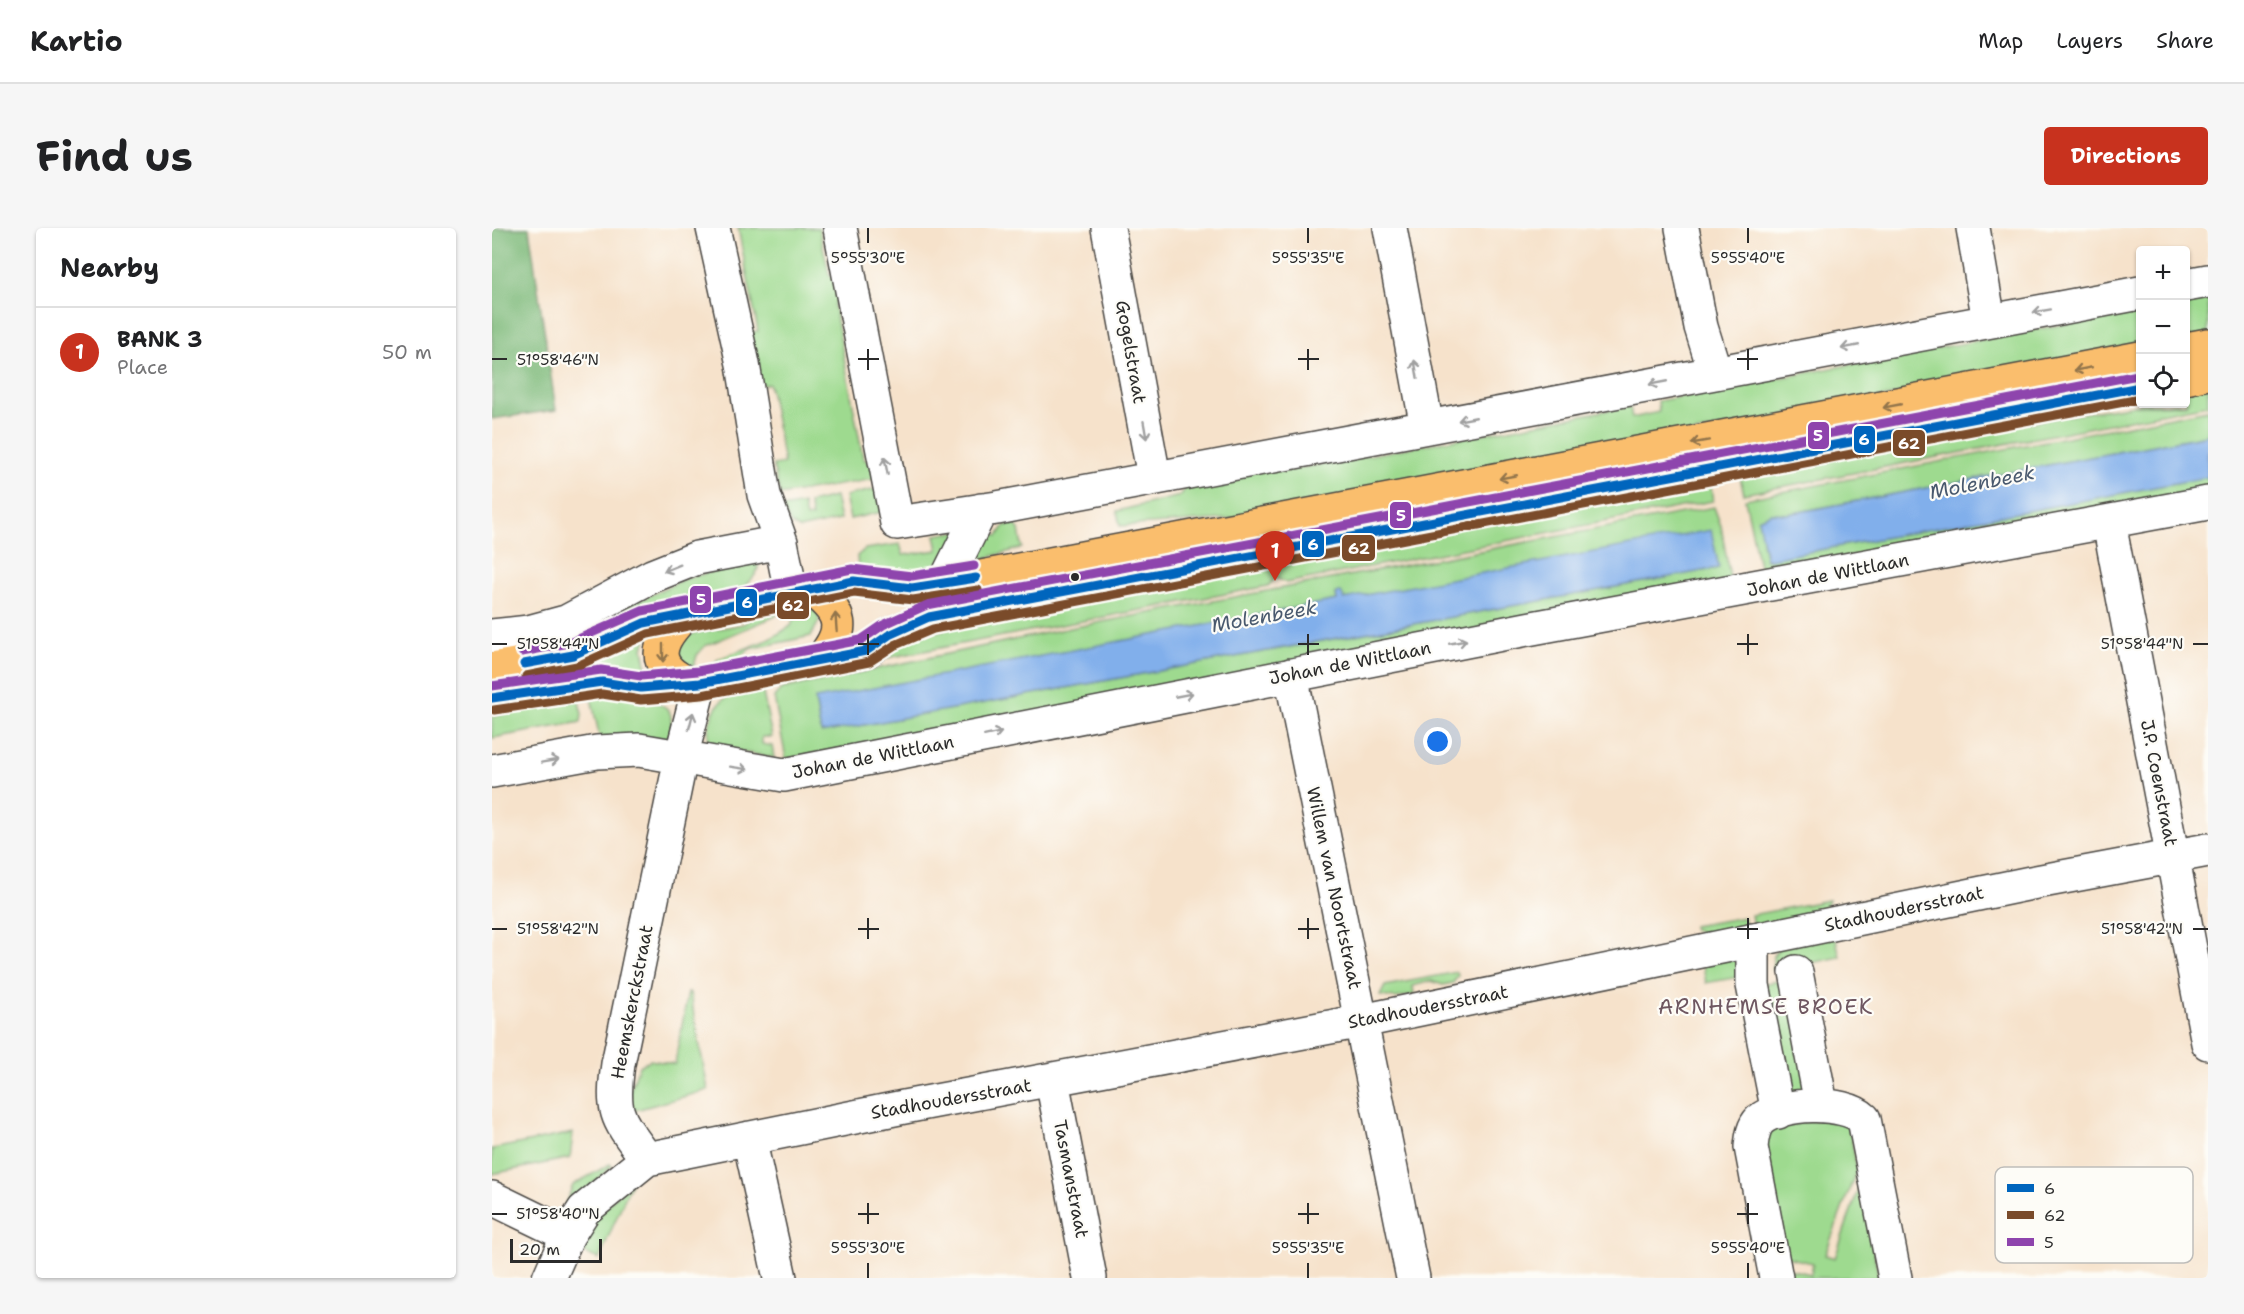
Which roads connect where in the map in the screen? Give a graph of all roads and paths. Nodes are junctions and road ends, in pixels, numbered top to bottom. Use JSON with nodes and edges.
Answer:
{"nodes":[{"id":1,"x":713,"y":228,"type":"edge"},
{"id":2,"x":840,"y":228,"type":"edge"},
{"id":3,"x":1108,"y":228,"type":"edge"},
{"id":4,"x":1390,"y":228,"type":"edge"},
{"id":5,"x":1682,"y":228,"type":"edge"},
{"id":6,"x":1973,"y":228,"type":"edge"},
{"id":7,"x":2208,"y":280,"type":"edge"},
{"id":8,"x":2190,"y":284,"type":"edge"},
{"id":9,"x":2136,"y":294,"type":"edge"},
{"id":10,"x":1989,"y":321,"type":"junction"},
{"id":11,"x":2208,"y":345,"type":"edge"},
{"id":12,"x":2190,"y":348,"type":"edge"},
{"id":13,"x":2136,"y":359,"type":"edge"},
{"id":14,"x":1715,"y":372,"type":"junction"},
{"id":15,"x":2208,"y":374,"type":"edge"},
{"id":16,"x":2190,"y":377,"type":"edge"},
{"id":17,"x":2136,"y":388,"type":"edge"},
{"id":18,"x":1427,"y":427,"type":"junction"},
{"id":19,"x":1154,"y":477,"type":"junction"},
{"id":20,"x":2208,"y":503,"type":"edge"},
{"id":21,"x":981,"y":510,"type":"junction"},
{"id":22,"x":2109,"y":523,"type":"junction"},
{"id":23,"x":781,"y":543,"type":"junction"},
{"id":24,"x":944,"y":584,"type":"junction"},
{"id":25,"x":801,"y":591,"type":"junction"},
{"id":26,"x":684,"y":615,"type":"junction"},
{"id":27,"x":492,"y":636,"type":"edge"},
{"id":28,"x":821,"y":660,"type":"junction"},
{"id":29,"x":492,"y":669,"type":"edge"},
{"id":30,"x":1291,"y":675,"type":"junction"},
{"id":31,"x":695,"y":684,"type":"junction"},
{"id":32,"x":492,"y":698,"type":"edge"},
{"id":33,"x":681,"y":758,"type":"junction"},
{"id":34,"x":492,"y":771,"type":"edge"},
{"id":35,"x":2208,"y":850,"type":"edge"},
{"id":36,"x":2173,"y":857,"type":"junction"},
{"id":37,"x":1753,"y":940,"type":"junction"},
{"id":38,"x":1796,"y":972,"type":"dead end"},
{"id":39,"x":1362,"y":1021,"type":"junction"},
{"id":40,"x":2208,"y":1043,"type":"edge"},
{"id":41,"x":1052,"y":1080,"type":"junction"},
{"id":42,"x":1821,"y":1104,"type":"junction"},
{"id":43,"x":1779,"y":1112,"type":"junction"},
{"id":44,"x":748,"y":1138,"type":"junction"},
{"id":45,"x":647,"y":1159,"type":"junction"},
{"id":46,"x":492,"y":1198,"type":"edge"},
{"id":47,"x":568,"y":1235,"type":"junction"},
{"id":48,"x":549,"y":1278,"type":"edge"},
{"id":49,"x":780,"y":1278,"type":"edge"},
{"id":50,"x":1090,"y":1278,"type":"edge"},
{"id":51,"x":1413,"y":1278,"type":"edge"},
{"id":52,"x":1776,"y":1278,"type":"edge"},
{"id":53,"x":1894,"y":1278,"type":"edge"}],
"edges":[{"from":1,"to":23,"type":"street"},
{"from":21,"to":2,"type":"street","one_way":true},
{"from":3,"to":19,"type":"street","name":"Gogelstraat","one_way":true},
{"from":18,"to":4,"type":"street","one_way":true},
{"from":5,"to":14,"type":"street"},
{"from":6,"to":10,"type":"street"},
{"from":7,"to":8,"type":"street"},
{"from":9,"to":10,"type":"street","one_way":true},
{"from":10,"to":14,"type":"street","one_way":true},
{"from":11,"to":12,"type":"main road"},
{"from":13,"to":24,"type":"main road","one_way":true},
{"from":14,"to":18,"type":"street","one_way":true},
{"from":15,"to":16,"type":"main road"},
{"from":17,"to":28,"type":"main road"},
{"from":18,"to":19,"type":"street"},
{"from":19,"to":21,"type":"street"},
{"from":20,"to":22,"type":"street","name":"Johan de Wittlaan"},
{"from":21,"to":24,"type":"street"},
{"from":30,"to":22,"type":"street","name":"Johan de Wittlaan","one_way":true},
{"from":22,"to":36,"type":"street","name":"J.P. Coenstraat"},
{"from":23,"to":25,"type":"street"},
{"from":23,"to":27,"type":"street","one_way":true},
{"from":24,"to":25,"type":"main road"},
{"from":25,"to":26,"type":"main road"},
{"from":28,"to":25,"type":"main road","one_way":true},
{"from":26,"to":29,"type":"main road"},
{"from":26,"to":31,"type":"main road","one_way":true},
{"from":28,"to":31,"type":"main road"},
{"from":33,"to":30,"type":"street","name":"Johan de Wittlaan","one_way":true},
{"from":30,"to":39,"type":"street","name":"Willem van Noortstraat"},
{"from":31,"to":32,"type":"main road"},
{"from":33,"to":31,"type":"street","name":"Heemskerckstraat","one_way":true},
{"from":34,"to":33,"type":"street","name":"Johan de Wittlaan","one_way":true},
{"from":33,"to":45,"type":"street","name":"Heemskerckstraat"},
{"from":35,"to":36,"type":"street","name":"Stadhoudersstraat"},
{"from":36,"to":37,"type":"street","name":"Stadhoudersstraat"},
{"from":36,"to":40,"type":"street","name":"J.P. Coenstraat"},
{"from":37,"to":39,"type":"street","name":"Stadhoudersstraat"},
{"from":37,"to":43,"type":"street"},
{"from":38,"to":42,"type":"street"},
{"from":39,"to":41,"type":"street","name":"Stadhoudersstraat"},
{"from":39,"to":51,"type":"street","name":"Willem van Noortstraat"},
{"from":41,"to":44,"type":"street","name":"Stadhoudersstraat"},
{"from":41,"to":50,"type":"street","name":"Tasmanstraat"},
{"from":42,"to":43,"type":"street"},
{"from":42,"to":53,"type":"street"},
{"from":43,"to":52,"type":"street"},
{"from":44,"to":45,"type":"street","name":"Stadhoudersstraat"},
{"from":44,"to":49,"type":"street"},
{"from":45,"to":47,"type":"street"},
{"from":46,"to":47,"type":"street"},
{"from":47,"to":48,"type":"street"}]}
